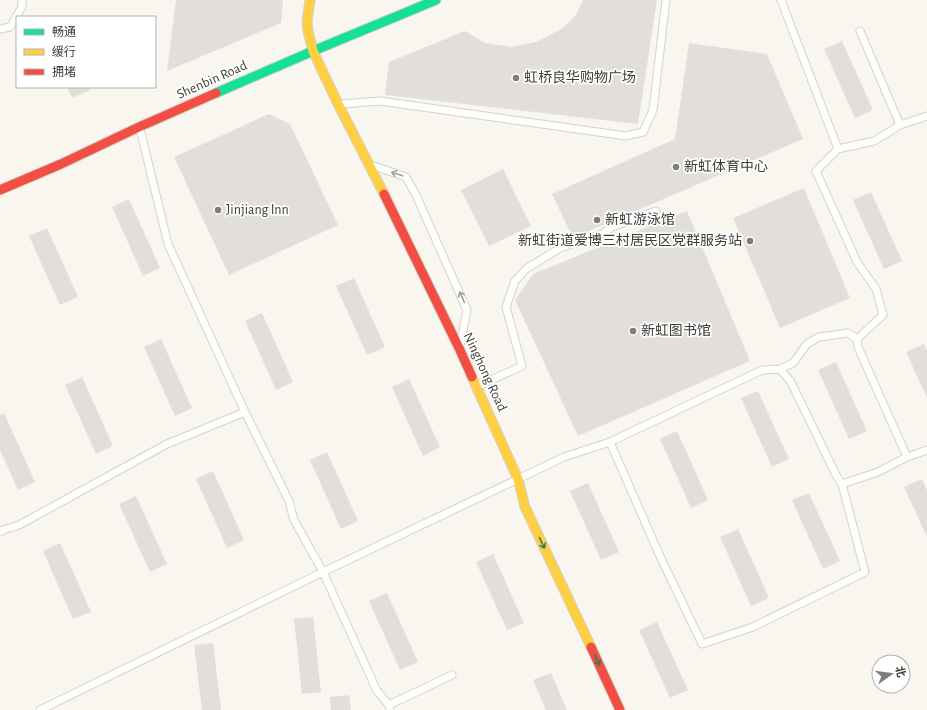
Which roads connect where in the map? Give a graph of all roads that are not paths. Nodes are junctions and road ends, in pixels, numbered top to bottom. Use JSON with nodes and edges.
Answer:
{"nodes":[{"id":1,"x":22,"y":0,"type":"edge"},
{"id":2,"x":310,"y":0,"type":"edge"},
{"id":3,"x":436,"y":0,"type":"edge"},
{"id":4,"x":666,"y":0,"type":"edge"},
{"id":5,"x":781,"y":0,"type":"edge"},
{"id":6,"x":17,"y":16,"type":"edge"},
{"id":7,"x":16,"y":17,"type":"edge"},
{"id":8,"x":0,"y":29,"type":"edge"},
{"id":9,"x":860,"y":31,"type":"dead end"},
{"id":10,"x":313,"y":52,"type":"junction"},
{"id":11,"x":338,"y":104,"type":"junction"},
{"id":12,"x":927,"y":116,"type":"edge"},
{"id":13,"x":900,"y":125,"type":"junction"},
{"id":14,"x":139,"y":127,"type":"junction"},
{"id":15,"x":838,"y":149,"type":"junction"},
{"id":16,"x":369,"y":164,"type":"junction"},
{"id":17,"x":0,"y":190,"type":"edge"},
{"id":18,"x":656,"y":211,"type":"dead end"},
{"id":19,"x":857,"y":339,"type":"junction"},
{"id":20,"x":459,"y":348,"type":"junction"},
{"id":21,"x":780,"y":369,"type":"junction"},
{"id":22,"x":477,"y":387,"type":"junction"},
{"id":23,"x":245,"y":412,"type":"junction"},
{"id":24,"x":610,"y":442,"type":"junction"},
{"id":25,"x":927,"y":450,"type":"edge"},
{"id":26,"x":907,"y":457,"type":"junction"},
{"id":27,"x":518,"y":479,"type":"junction"},
{"id":28,"x":842,"y":484,"type":"junction"},
{"id":29,"x":534,"y":503,"type":"dead end"},
{"id":30,"x":0,"y":532,"type":"edge"},
{"id":31,"x":323,"y":572,"type":"junction"},
{"id":32,"x":452,"y":675,"type":"dead end"},
{"id":33,"x":389,"y":708,"type":"edge"},
{"id":34,"x":40,"y":710,"type":"edge"},
{"id":35,"x":620,"y":710,"type":"edge"}],
"edges":[{"from":1,"to":6,"type":"lane"},
{"from":2,"to":10,"type":"main road","name":"Ninghong Road"},
{"from":3,"to":10,"type":"main road","name":"Shenbin Road"},
{"from":4,"to":11,"type":"lane"},
{"from":5,"to":15,"type":"lane"},
{"from":7,"to":8,"type":"lane"},
{"from":9,"to":13,"type":"lane"},
{"from":10,"to":11,"type":"main road","name":"Ninghong Road"},
{"from":10,"to":14,"type":"main road","name":"Shenbin Road"},
{"from":11,"to":16,"type":"main road","name":"Ninghong Road"},
{"from":12,"to":13,"type":"lane"},
{"from":13,"to":15,"type":"lane"},
{"from":14,"to":17,"type":"main road","name":"Shenbin Road"},
{"from":14,"to":23,"type":"lane"},
{"from":15,"to":19,"type":"lane"},
{"from":16,"to":20,"type":"main road","name":"Ninghong Road"},
{"from":20,"to":16,"type":"lane","one_way":true},
{"from":18,"to":22,"type":"lane"},
{"from":19,"to":21,"type":"lane"},
{"from":19,"to":26,"type":"lane"},
{"from":20,"to":22,"type":"main road","name":"Ninghong Road"},
{"from":21,"to":24,"type":"lane"},
{"from":21,"to":28,"type":"lane"},
{"from":22,"to":27,"type":"main road","name":"Ninghong Road"},
{"from":23,"to":30,"type":"lane"},
{"from":23,"to":31,"type":"lane"},
{"from":24,"to":27,"type":"lane"},
{"from":24,"to":28,"type":"lane"},
{"from":25,"to":26,"type":"lane"},
{"from":26,"to":28,"type":"lane"},
{"from":27,"to":29,"type":"main road"},
{"from":27,"to":31,"type":"lane"},
{"from":27,"to":35,"type":"main road","name":"Ninghong Road","one_way":true},
{"from":31,"to":33,"type":"lane"},
{"from":31,"to":34,"type":"lane"},
{"from":32,"to":33,"type":"lane"}]}
